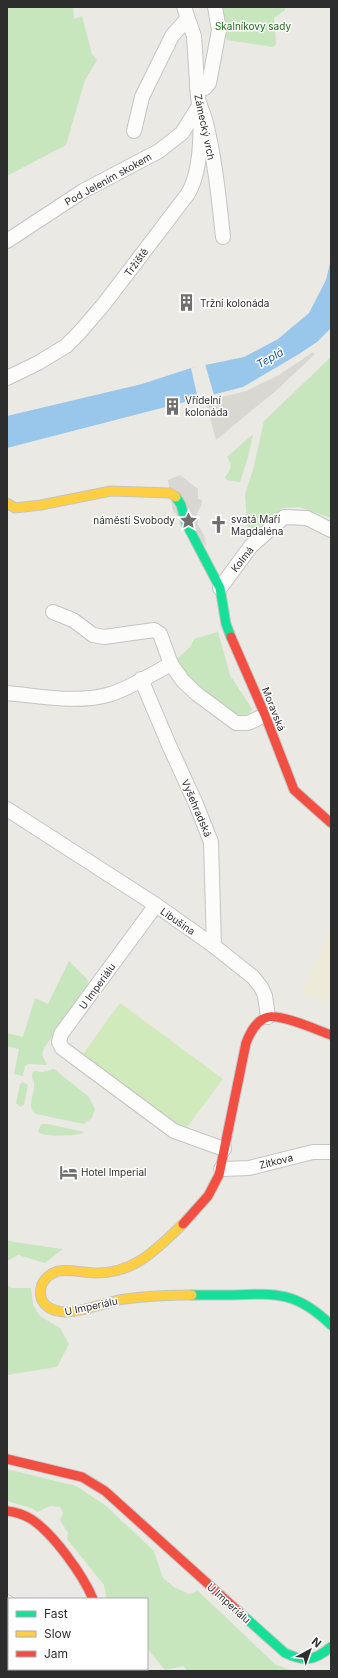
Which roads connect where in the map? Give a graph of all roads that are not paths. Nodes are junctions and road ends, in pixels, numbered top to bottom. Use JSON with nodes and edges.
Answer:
{"nodes":[{"id":1,"x":215,"y":7,"type":"edge"},
{"id":2,"x":186,"y":13,"type":"edge"},
{"id":3,"x":197,"y":87,"type":"junction"},
{"id":4,"x":199,"y":106,"type":"junction"},
{"id":5,"x":134,"y":131,"type":"dead end"},
{"id":6,"x":223,"y":237,"type":"dead end"},
{"id":7,"x":7,"y":241,"type":"edge"},
{"id":8,"x":7,"y":378,"type":"edge"},
{"id":9,"x":7,"y":503,"type":"edge"},
{"id":10,"x":331,"y":530,"type":"edge"},
{"id":11,"x":220,"y":588,"type":"junction"},
{"id":12,"x":53,"y":612,"type":"dead end"},
{"id":13,"x":172,"y":664,"type":"junction"},
{"id":14,"x":141,"y":679,"type":"junction"},
{"id":15,"x":7,"y":693,"type":"edge"},
{"id":16,"x":265,"y":715,"type":"junction"},
{"id":17,"x":7,"y":809,"type":"edge"},
{"id":18,"x":331,"y":823,"type":"edge"},
{"id":19,"x":156,"y":905,"type":"junction"},
{"id":20,"x":214,"y":946,"type":"junction"},
{"id":21,"x":268,"y":1017,"type":"junction"},
{"id":22,"x":331,"y":1035,"type":"edge"},
{"id":23,"x":224,"y":1149,"type":"junction"},
{"id":24,"x":331,"y":1152,"type":"edge"},
{"id":25,"x":221,"y":1169,"type":"junction"},
{"id":26,"x":331,"y":1325,"type":"edge"},
{"id":27,"x":7,"y":1459,"type":"edge"},
{"id":28,"x":7,"y":1511,"type":"edge"},
{"id":29,"x":93,"y":1598,"type":"edge"},
{"id":30,"x":331,"y":1647,"type":"edge"}],
"edges":[{"from":1,"to":3,"type":"street"},
{"from":2,"to":3,"type":"street","name":"Zámecký vrch"},
{"from":2,"to":5,"type":"street","name":"Zámecký vrch"},
{"from":3,"to":4,"type":"street","name":"Zámecký vrch"},
{"from":4,"to":6,"type":"street","name":"Zámecký vrch"},
{"from":4,"to":7,"type":"street","name":"Pod Jelením skokem"},
{"from":4,"to":8,"type":"street","name":"Tržiště"},
{"from":9,"to":11,"type":"street"},
{"from":10,"to":11,"type":"street","name":"Kolmá"},
{"from":11,"to":16,"type":"street","name":"Moravská"},
{"from":12,"to":13,"type":"street"},
{"from":13,"to":14,"type":"street"},
{"from":13,"to":16,"type":"street"},
{"from":14,"to":15,"type":"street"},
{"from":14,"to":20,"type":"street","name":"Vyšehradská"},
{"from":16,"to":18,"type":"street","name":"Moravská"},
{"from":17,"to":19,"type":"street","name":"Libušina"},
{"from":19,"to":20,"type":"street","name":"Libušina"},
{"from":19,"to":23,"type":"street","name":"U Imperiálu"},
{"from":20,"to":21,"type":"street","name":"Libušina"},
{"from":21,"to":22,"type":"street"},
{"from":21,"to":23,"type":"street","name":"U Imperiálu"},
{"from":23,"to":25,"type":"street","name":"U Imperiálu"},
{"from":24,"to":25,"type":"street","name":"Zítkova"},
{"from":25,"to":26,"type":"street","name":"U Imperiálu"},
{"from":27,"to":30,"type":"street","name":"U Imperiálu"},
{"from":28,"to":29,"type":"street"}]}
